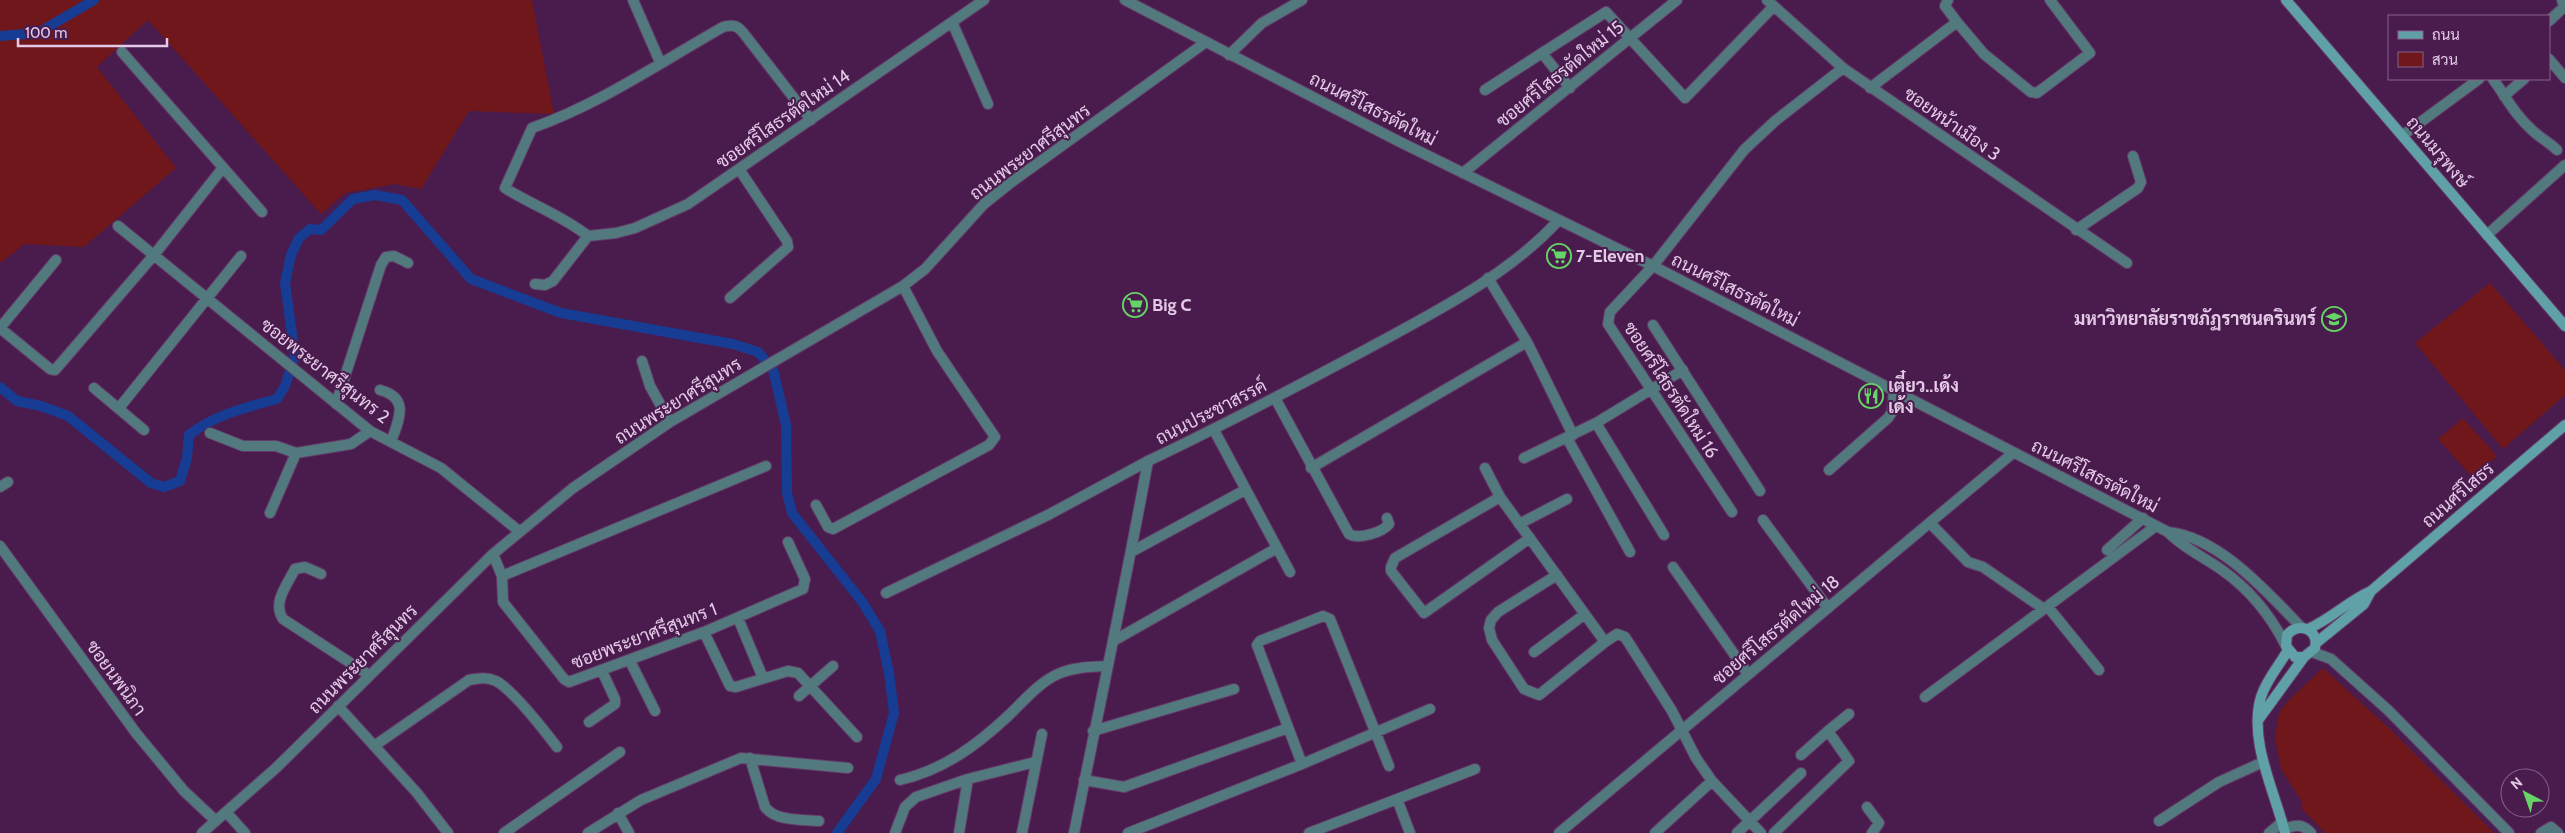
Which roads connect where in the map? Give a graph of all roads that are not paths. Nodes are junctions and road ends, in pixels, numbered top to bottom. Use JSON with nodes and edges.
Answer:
{"nodes":[{"id":1,"x":633,"y":0,"type":"edge"},
{"id":2,"x":984,"y":0,"type":"edge"},
{"id":3,"x":1126,"y":0,"type":"edge"},
{"id":4,"x":1302,"y":0,"type":"edge"},
{"id":5,"x":1677,"y":0,"type":"edge"},
{"id":6,"x":1948,"y":0,"type":"edge"},
{"id":7,"x":2050,"y":0,"type":"edge"},
{"id":8,"x":2286,"y":0,"type":"edge"},
{"id":9,"x":2562,"y":0,"type":"edge"},
{"id":10,"x":1770,"y":3,"type":"edge"},
{"id":11,"x":2550,"y":20,"type":"edge"},
{"id":12,"x":952,"y":22,"type":"junction"},
{"id":13,"x":1957,"y":22,"type":"junction"},
{"id":14,"x":1631,"y":38,"type":"junction"},
{"id":15,"x":1206,"y":42,"type":"junction"},
{"id":16,"x":122,"y":52,"type":"dead end"},
{"id":17,"x":1542,"y":53,"type":"junction"},
{"id":18,"x":1229,"y":55,"type":"junction"},
{"id":19,"x":2550,"y":60,"type":"edge"},
{"id":20,"x":660,"y":62,"type":"junction"},
{"id":21,"x":1843,"y":68,"type":"junction"},
{"id":22,"x":2565,"y":78,"type":"edge"},
{"id":23,"x":2478,"y":80,"type":"edge"},
{"id":24,"x":2494,"y":80,"type":"edge"},
{"id":25,"x":2523,"y":80,"type":"edge"},
{"id":26,"x":1570,"y":88,"type":"junction"},
{"id":27,"x":1870,"y":88,"type":"junction"},
{"id":28,"x":1485,"y":90,"type":"dead end"},
{"id":29,"x":2504,"y":96,"type":"junction"},
{"id":30,"x":988,"y":104,"type":"dead end"},
{"id":31,"x":810,"y":120,"type":"junction"},
{"id":32,"x":2403,"y":136,"type":"junction"},
{"id":33,"x":2556,"y":150,"type":"dead end"},
{"id":34,"x":2133,"y":156,"type":"dead end"},
{"id":35,"x":2565,"y":165,"type":"edge"},
{"id":36,"x":222,"y":169,"type":"junction"},
{"id":37,"x":740,"y":169,"type":"junction"},
{"id":38,"x":1463,"y":173,"type":"junction"},
{"id":39,"x":262,"y":212,"type":"dead end"},
{"id":40,"x":1558,"y":221,"type":"junction"},
{"id":41,"x":118,"y":226,"type":"dead end"},
{"id":42,"x":2076,"y":230,"type":"junction"},
{"id":43,"x":2488,"y":235,"type":"junction"},
{"id":44,"x":588,"y":236,"type":"junction"},
{"id":45,"x":154,"y":255,"type":"junction"},
{"id":46,"x":241,"y":256,"type":"dead end"},
{"id":47,"x":56,"y":260,"type":"dead end"},
{"id":48,"x":408,"y":263,"type":"dead end"},
{"id":49,"x":2127,"y":264,"type":"dead end"},
{"id":50,"x":1653,"y":266,"type":"junction"},
{"id":51,"x":1488,"y":278,"type":"junction"},
{"id":52,"x":535,"y":284,"type":"dead end"},
{"id":53,"x":903,"y":286,"type":"junction"},
{"id":54,"x":207,"y":298,"type":"junction"},
{"id":55,"x":730,"y":298,"type":"dead end"},
{"id":56,"x":1653,"y":325,"type":"dead end"},
{"id":57,"x":2565,"y":326,"type":"edge"},
{"id":58,"x":0,"y":328,"type":"edge"},
{"id":59,"x":1527,"y":342,"type":"junction"},
{"id":60,"x":642,"y":362,"type":"dead end"},
{"id":61,"x":1684,"y":370,"type":"junction"},
{"id":62,"x":94,"y":388,"type":"dead end"},
{"id":63,"x":380,"y":390,"type":"dead end"},
{"id":64,"x":1652,"y":390,"type":"junction"},
{"id":65,"x":1894,"y":391,"type":"junction"},
{"id":66,"x":1275,"y":398,"type":"junction"},
{"id":67,"x":336,"y":404,"type":"junction"},
{"id":68,"x":119,"y":408,"type":"junction"},
{"id":69,"x":670,"y":422,"type":"junction"},
{"id":70,"x":1596,"y":423,"type":"junction"},
{"id":71,"x":2565,"y":425,"type":"edge"},
{"id":72,"x":144,"y":430,"type":"dead end"},
{"id":73,"x":1214,"y":430,"type":"junction"},
{"id":74,"x":370,"y":431,"type":"junction"},
{"id":75,"x":210,"y":433,"type":"dead end"},
{"id":76,"x":1570,"y":437,"type":"junction"},
{"id":77,"x":391,"y":442,"type":"junction"},
{"id":78,"x":2013,"y":453,"type":"junction"},
{"id":79,"x":296,"y":454,"type":"junction"},
{"id":80,"x":1524,"y":458,"type":"dead end"},
{"id":81,"x":1148,"y":462,"type":"junction"},
{"id":82,"x":766,"y":466,"type":"dead end"},
{"id":83,"x":1311,"y":468,"type":"junction"},
{"id":84,"x":1485,"y":468,"type":"dead end"},
{"id":85,"x":1829,"y":470,"type":"dead end"},
{"id":86,"x":1245,"y":490,"type":"junction"},
{"id":87,"x":1760,"y":491,"type":"dead end"},
{"id":88,"x":1500,"y":497,"type":"junction"},
{"id":89,"x":1567,"y":499,"type":"dead end"},
{"id":90,"x":816,"y":505,"type":"dead end"},
{"id":91,"x":1732,"y":512,"type":"dead end"},
{"id":92,"x":270,"y":513,"type":"dead end"},
{"id":93,"x":1387,"y":518,"type":"dead end"},
{"id":94,"x":2143,"y":518,"type":"junction"},
{"id":95,"x":1764,"y":520,"type":"dead end"},
{"id":96,"x":1930,"y":523,"type":"junction"},
{"id":97,"x":1519,"y":524,"type":"junction"},
{"id":98,"x":2156,"y":526,"type":"junction"},
{"id":99,"x":519,"y":531,"type":"junction"},
{"id":100,"x":2168,"y":532,"type":"junction"},
{"id":101,"x":1664,"y":535,"type":"dead end"},
{"id":102,"x":1530,"y":538,"type":"junction"},
{"id":103,"x":788,"y":542,"type":"dead end"},
{"id":104,"x":0,"y":546,"type":"edge"},
{"id":105,"x":1276,"y":548,"type":"junction"},
{"id":106,"x":2107,"y":550,"type":"dead end"},
{"id":107,"x":1131,"y":552,"type":"junction"},
{"id":108,"x":1630,"y":552,"type":"dead end"},
{"id":109,"x":494,"y":554,"type":"junction"},
{"id":110,"x":1674,"y":567,"type":"dead end"},
{"id":111,"x":1290,"y":572,"type":"dead end"},
{"id":112,"x":322,"y":574,"type":"dead end"},
{"id":113,"x":1557,"y":575,"type":"junction"},
{"id":114,"x":502,"y":576,"type":"junction"},
{"id":115,"x":2371,"y":591,"type":"junction"},
{"id":116,"x":886,"y":593,"type":"dead end"},
{"id":117,"x":1828,"y":608,"type":"junction"},
{"id":118,"x":2046,"y":608,"type":"junction"},
{"id":119,"x":1584,"y":614,"type":"junction"},
{"id":120,"x":738,"y":618,"type":"junction"},
{"id":121,"x":2304,"y":628,"type":"junction"},
{"id":122,"x":704,"y":632,"type":"junction"},
{"id":123,"x":1115,"y":640,"type":"junction"},
{"id":124,"x":1605,"y":642,"type":"junction"},
{"id":125,"x":2287,"y":648,"type":"junction"},
{"id":126,"x":2311,"y":651,"type":"junction"},
{"id":127,"x":1534,"y":652,"type":"dead end"},
{"id":128,"x":630,"y":661,"type":"junction"},
{"id":129,"x":832,"y":666,"type":"dead end"},
{"id":130,"x":1107,"y":666,"type":"junction"},
{"id":131,"x":2099,"y":670,"type":"dead end"},
{"id":132,"x":602,"y":672,"type":"junction"},
{"id":133,"x":1748,"y":674,"type":"junction"},
{"id":134,"x":369,"y":675,"type":"junction"},
{"id":135,"x":764,"y":678,"type":"junction"},
{"id":136,"x":810,"y":686,"type":"junction"},
{"id":137,"x":1234,"y":689,"type":"dead end"},
{"id":138,"x":799,"y":696,"type":"dead end"},
{"id":139,"x":1925,"y":697,"type":"dead end"},
{"id":140,"x":338,"y":706,"type":"junction"},
{"id":141,"x":1430,"y":709,"type":"dead end"},
{"id":142,"x":655,"y":711,"type":"dead end"},
{"id":143,"x":1849,"y":714,"type":"dead end"},
{"id":144,"x":2258,"y":720,"type":"junction"},
{"id":145,"x":589,"y":722,"type":"dead end"},
{"id":146,"x":1288,"y":728,"type":"junction"},
{"id":147,"x":1683,"y":729,"type":"junction"},
{"id":148,"x":1376,"y":730,"type":"junction"},
{"id":149,"x":1093,"y":731,"type":"junction"},
{"id":150,"x":1828,"y":731,"type":"junction"},
{"id":151,"x":1042,"y":734,"type":"dead end"},
{"id":152,"x":857,"y":737,"type":"dead end"},
{"id":153,"x":374,"y":746,"type":"junction"},
{"id":154,"x":557,"y":746,"type":"dead end"},
{"id":155,"x":620,"y":752,"type":"dead end"},
{"id":156,"x":1801,"y":755,"type":"dead end"},
{"id":157,"x":750,"y":758,"type":"junction"},
{"id":158,"x":1035,"y":762,"type":"junction"},
{"id":159,"x":2263,"y":762,"type":"junction"},
{"id":160,"x":1302,"y":764,"type":"junction"},
{"id":161,"x":1389,"y":766,"type":"dead end"},
{"id":162,"x":848,"y":768,"type":"dead end"},
{"id":163,"x":1475,"y":769,"type":"dead end"},
{"id":164,"x":1801,"y":773,"type":"dead end"},
{"id":165,"x":968,"y":779,"type":"junction"},
{"id":166,"x":900,"y":780,"type":"dead end"},
{"id":167,"x":1084,"y":780,"type":"junction"},
{"id":168,"x":1712,"y":781,"type":"junction"},
{"id":169,"x":1396,"y":798,"type":"junction"},
{"id":170,"x":1867,"y":807,"type":"dead end"},
{"id":171,"x":618,"y":812,"type":"junction"},
{"id":172,"x":227,"y":813,"type":"junction"},
{"id":173,"x":216,"y":821,"type":"junction"},
{"id":174,"x":819,"y":821,"type":"dead end"},
{"id":175,"x":1749,"y":821,"type":"junction"},
{"id":176,"x":1335,"y":822,"type":"junction"},
{"id":177,"x":2159,"y":822,"type":"dead end"},
{"id":178,"x":2284,"y":828,"type":"edge"},
{"id":179,"x":202,"y":833,"type":"edge"},
{"id":180,"x":245,"y":833,"type":"edge"},
{"id":181,"x":448,"y":833,"type":"edge"},
{"id":182,"x":504,"y":833,"type":"edge"},
{"id":183,"x":588,"y":833,"type":"edge"},
{"id":184,"x":629,"y":833,"type":"edge"},
{"id":185,"x":895,"y":833,"type":"edge"},
{"id":186,"x":959,"y":833,"type":"edge"},
{"id":187,"x":1022,"y":833,"type":"edge"},
{"id":188,"x":1074,"y":833,"type":"edge"},
{"id":189,"x":1128,"y":833,"type":"edge"},
{"id":190,"x":1309,"y":833,"type":"edge"},
{"id":191,"x":1340,"y":833,"type":"edge"},
{"id":192,"x":1410,"y":833,"type":"edge"},
{"id":193,"x":1559,"y":833,"type":"edge"},
{"id":194,"x":1655,"y":833,"type":"edge"},
{"id":195,"x":1737,"y":833,"type":"edge"},
{"id":196,"x":1761,"y":833,"type":"edge"},
{"id":197,"x":1774,"y":833,"type":"edge"},
{"id":198,"x":1872,"y":833,"type":"edge"},
{"id":199,"x":2269,"y":833,"type":"edge"},
{"id":200,"x":2312,"y":833,"type":"edge"},
{"id":201,"x":2509,"y":833,"type":"edge"},
{"id":202,"x":2541,"y":833,"type":"edge"},
{"id":203,"x":2558,"y":833,"type":"edge"}],
"edges":[{"from":1,"to":20,"type":"street"},
{"from":2,"to":12,"type":"street","name":"ซอยศรีโสธรตัดใหม่ 14"},
{"from":3,"to":15,"type":"street","name":"ถนนศรีโสธรตัดใหม่"},
{"from":4,"to":18,"type":"street"},
{"from":5,"to":14,"type":"street","name":"ซอยศรีโสธรตัดใหม่ 15"},
{"from":6,"to":13,"type":"street"},
{"from":7,"to":13,"type":"street"},
{"from":8,"to":32,"type":"main road","name":"ถนนมรุพงษ์"},
{"from":9,"to":11,"type":"street"},
{"from":10,"to":14,"type":"street"},
{"from":10,"to":21,"type":"street","name":"ซอยหน้าเมือง 3"},
{"from":12,"to":30,"type":"street"},
{"from":12,"to":31,"type":"street","name":"ซอยศรีโสธรตัดใหม่ 14"},
{"from":13,"to":27,"type":"street"},
{"from":14,"to":17,"type":"street"},
{"from":14,"to":26,"type":"street","name":"ซอยศรีโสธรตัดใหม่ 15"},
{"from":15,"to":18,"type":"street","name":"ถนนศรีโสธรตัดใหม่"},
{"from":15,"to":53,"type":"street","name":"ถนนพระยาศรีสุนทร"},
{"from":16,"to":36,"type":"street"},
{"from":17,"to":26,"type":"street"},
{"from":17,"to":28,"type":"street"},
{"from":18,"to":38,"type":"street","name":"ถนนศรีโสธรตัดใหม่"},
{"from":19,"to":22,"type":"street"},
{"from":20,"to":31,"type":"street"},
{"from":20,"to":44,"type":"street"},
{"from":21,"to":27,"type":"street","name":"ซอยหน้าเมือง 3"},
{"from":21,"to":50,"type":"street"},
{"from":23,"to":32,"type":"street"},
{"from":24,"to":29,"type":"street"},
{"from":25,"to":29,"type":"street"},
{"from":26,"to":38,"type":"street","name":"ซอยศรีโสธรตัดใหม่ 15"},
{"from":27,"to":42,"type":"street","name":"ซอยหน้าเมือง 3"},
{"from":29,"to":33,"type":"street"},
{"from":31,"to":37,"type":"street","name":"ซอยศรีโสธรตัดใหม่ 14"},
{"from":32,"to":43,"type":"main road","name":"ถนนมรุพงษ์"},
{"from":34,"to":42,"type":"street"},
{"from":35,"to":43,"type":"street"},
{"from":36,"to":39,"type":"street"},
{"from":36,"to":45,"type":"street"},
{"from":37,"to":44,"type":"street","name":"ซอยศรีโสธรตัดใหม่ 14"},
{"from":37,"to":55,"type":"street"},
{"from":38,"to":40,"type":"street","name":"ถนนศรีโสธรตัดใหม่"},
{"from":40,"to":50,"type":"street","name":"ถนนศรีโสธรตัดใหม่"},
{"from":40,"to":51,"type":"street","name":"ถนนประชาสรรค์"},
{"from":41,"to":45,"type":"street","name":"ซอยพระยาศรีสุนทร 2"},
{"from":42,"to":49,"type":"street","name":"ซอยหน้าเมือง 3"},
{"from":43,"to":57,"type":"main road","name":"ถนนมรุพงษ์"},
{"from":44,"to":52,"type":"street"},
{"from":45,"to":54,"type":"street","name":"ซอยพระยาศรีสุนทร 2"},
{"from":45,"to":58,"type":"street"},
{"from":46,"to":54,"type":"street"},
{"from":47,"to":58,"type":"street"},
{"from":48,"to":67,"type":"street"},
{"from":50,"to":64,"type":"street","name":"ซอยศรีโสธรตัดใหม่ 16"},
{"from":50,"to":65,"type":"street","name":"ถนนศรีโสธรตัดใหม่"},
{"from":51,"to":59,"type":"street"},
{"from":51,"to":66,"type":"street","name":"ถนนประชาสรรค์"},
{"from":53,"to":69,"type":"street","name":"ถนนพระยาศรีสุนทร"},
{"from":53,"to":90,"type":"street"},
{"from":54,"to":67,"type":"street","name":"ซอยพระยาศรีสุนทร 2"},
{"from":54,"to":68,"type":"street"},
{"from":56,"to":61,"type":"street"},
{"from":59,"to":76,"type":"street"},
{"from":59,"to":83,"type":"street"},
{"from":60,"to":69,"type":"street"},
{"from":61,"to":64,"type":"street"},
{"from":61,"to":87,"type":"street"},
{"from":62,"to":68,"type":"street"},
{"from":63,"to":77,"type":"street"},
{"from":64,"to":70,"type":"street"},
{"from":64,"to":91,"type":"street","name":"ซอยศรีโสธรตัดใหม่ 16"},
{"from":65,"to":78,"type":"street","name":"ถนนศรีโสธรตัดใหม่"},
{"from":65,"to":85,"type":"street"},
{"from":66,"to":73,"type":"street","name":"ถนนประชาสรรค์"},
{"from":66,"to":83,"type":"street"},
{"from":67,"to":74,"type":"street","name":"ซอยพระยาศรีสุนทร 2"},
{"from":68,"to":72,"type":"street"},
{"from":69,"to":99,"type":"street","name":"ถนนพระยาศรีสุนทร"},
{"from":70,"to":76,"type":"street"},
{"from":70,"to":101,"type":"street"},
{"from":71,"to":115,"type":"main road","name":"ถนนศรีโสธร"},
{"from":73,"to":81,"type":"street","name":"ถนนประชาสรรค์"},
{"from":73,"to":86,"type":"street"},
{"from":74,"to":77,"type":"street","name":"ซอยพระยาศรีสุนทร 2"},
{"from":74,"to":79,"type":"street"},
{"from":75,"to":79,"type":"street"},
{"from":76,"to":80,"type":"street"},
{"from":76,"to":108,"type":"street"},
{"from":77,"to":99,"type":"street","name":"ซอยพระยาศรีสุนทร 2"},
{"from":78,"to":94,"type":"street","name":"ถนนศรีโสธรตัดใหม่"},
{"from":78,"to":96,"type":"street","name":"ซอยศรีโสธรตัดใหม่ 18"},
{"from":79,"to":92,"type":"street"},
{"from":81,"to":107,"type":"street","name":"ถนนประชาสรรค์"},
{"from":81,"to":116,"type":"street"},
{"from":82,"to":114,"type":"street"},
{"from":83,"to":93,"type":"street"},
{"from":84,"to":88,"type":"street"},
{"from":86,"to":105,"type":"street"},
{"from":86,"to":107,"type":"street"},
{"from":88,"to":97,"type":"street"},
{"from":88,"to":102,"type":"street"},
{"from":89,"to":97,"type":"street"},
{"from":94,"to":98,"type":"street","name":"ถนนศรีโสธรตัดใหม่"},
{"from":94,"to":106,"type":"street"},
{"from":95,"to":117,"type":"street"},
{"from":96,"to":117,"type":"street","name":"ซอยศรีโสธรตัดใหม่ 18"},
{"from":96,"to":118,"type":"street"},
{"from":97,"to":102,"type":"street"},
{"from":98,"to":100,"type":"street","name":"ถนนศรีโสธรตัดใหม่"},
{"from":98,"to":118,"type":"street"},
{"from":99,"to":109,"type":"street","name":"ถนนพระยาศรีสุนทร"},
{"from":100,"to":121,"type":"street","name":"ถนนศรีโสธรตัดใหม่"},
{"from":100,"to":125,"type":"street","name":"ถนนศรีโสธรตัดใหม่"},
{"from":102,"to":113,"type":"street"},
{"from":103,"to":120,"type":"street","name":"ซอยพระยาศรีสุนทร 1"},
{"from":104,"to":173,"type":"street","name":"ซอยนพนิภา"},
{"from":105,"to":111,"type":"street"},
{"from":105,"to":123,"type":"street"},
{"from":107,"to":123,"type":"street","name":"ถนนประชาสรรค์"},
{"from":109,"to":114,"type":"street","name":"ซอยพระยาศรีสุนทร 1"},
{"from":109,"to":134,"type":"street","name":"ถนนพระยาศรีสุนทร"},
{"from":110,"to":133,"type":"street"},
{"from":112,"to":134,"type":"street"},
{"from":113,"to":119,"type":"street"},
{"from":113,"to":124,"type":"street"},
{"from":114,"to":132,"type":"street","name":"ซอยพระยาศรีสุนทร 1"},
{"from":115,"to":121,"type":"main road","name":"ถนนศรีโสธร"},
{"from":115,"to":126,"type":"main road","name":"ถนนศรีโสธร"},
{"from":117,"to":133,"type":"street","name":"ซอยศรีโสธรตัดใหม่ 18"},
{"from":118,"to":131,"type":"street"},
{"from":118,"to":139,"type":"street"},
{"from":119,"to":124,"type":"street"},
{"from":119,"to":127,"type":"street"},
{"from":120,"to":122,"type":"street","name":"ซอยพระยาศรีสุนทร 1"},
{"from":120,"to":135,"type":"street"},
{"from":121,"to":125,"type":"main road"},
{"from":121,"to":126,"type":"main road"},
{"from":122,"to":128,"type":"street","name":"ซอยพระยาศรีสุนทร 1"},
{"from":122,"to":135,"type":"street"},
{"from":123,"to":130,"type":"street","name":"ถนนประชาสรรค์"},
{"from":124,"to":147,"type":"street"},
{"from":125,"to":126,"type":"main road"},
{"from":125,"to":144,"type":"main road"},
{"from":126,"to":144,"type":"main road","name":"ถนนศรีโสธร"},
{"from":126,"to":201,"type":"street"},
{"from":128,"to":132,"type":"street","name":"ซอยพระยาศรีสุนทร 1"},
{"from":128,"to":142,"type":"street"},
{"from":129,"to":136,"type":"street"},
{"from":130,"to":149,"type":"street","name":"ถนนประชาสรรค์"},
{"from":130,"to":166,"type":"street"},
{"from":132,"to":145,"type":"street"},
{"from":133,"to":147,"type":"street","name":"ซอยศรีโสธรตัดใหม่ 18"},
{"from":134,"to":140,"type":"street","name":"ถนนพระยาศรีสุนทร"},
{"from":135,"to":136,"type":"street"},
{"from":136,"to":138,"type":"street"},
{"from":136,"to":152,"type":"street"},
{"from":137,"to":149,"type":"street"},
{"from":140,"to":153,"type":"street"},
{"from":140,"to":172,"type":"street","name":"ถนนพระยาศรีสุนทร"},
{"from":141,"to":148,"type":"street"},
{"from":143,"to":150,"type":"street"},
{"from":144,"to":159,"type":"main road"},
{"from":146,"to":148,"type":"street"},
{"from":146,"to":160,"type":"street"},
{"from":146,"to":167,"type":"street"},
{"from":147,"to":168,"type":"street"},
{"from":147,"to":193,"type":"street","name":"ซอยศรีโสธรตัดใหม่ 18"},
{"from":148,"to":160,"type":"street"},
{"from":148,"to":161,"type":"street"},
{"from":149,"to":167,"type":"street","name":"ถนนประชาสรรค์"},
{"from":150,"to":156,"type":"street"},
{"from":150,"to":197,"type":"street"},
{"from":151,"to":158,"type":"street"},
{"from":153,"to":154,"type":"street"},
{"from":153,"to":181,"type":"street"},
{"from":155,"to":182,"type":"street"},
{"from":157,"to":162,"type":"street"},
{"from":157,"to":171,"type":"street"},
{"from":157,"to":174,"type":"street"},
{"from":158,"to":165,"type":"street"},
{"from":158,"to":187,"type":"street"},
{"from":159,"to":177,"type":"street"},
{"from":159,"to":178,"type":"main road"},
{"from":160,"to":189,"type":"street"},
{"from":163,"to":169,"type":"street"},
{"from":164,"to":175,"type":"street"},
{"from":165,"to":185,"type":"street"},
{"from":165,"to":186,"type":"street"},
{"from":167,"to":188,"type":"street","name":"ถนนประชาสรรค์"},
{"from":168,"to":175,"type":"street"},
{"from":168,"to":194,"type":"street"},
{"from":169,"to":176,"type":"street"},
{"from":169,"to":192,"type":"street"},
{"from":170,"to":198,"type":"street"},
{"from":171,"to":183,"type":"street"},
{"from":171,"to":184,"type":"street"},
{"from":172,"to":173,"type":"street","name":"ถนนพระยาศรีสุนทร"},
{"from":172,"to":180,"type":"street"},
{"from":173,"to":179,"type":"street","name":"ถนนพระยาศรีสุนทร"},
{"from":175,"to":195,"type":"street"},
{"from":175,"to":196,"type":"street"},
{"from":176,"to":190,"type":"street"},
{"from":176,"to":191,"type":"street"},
{"from":178,"to":199,"type":"street"},
{"from":178,"to":200,"type":"street"},
{"from":202,"to":203,"type":"street"}]}
